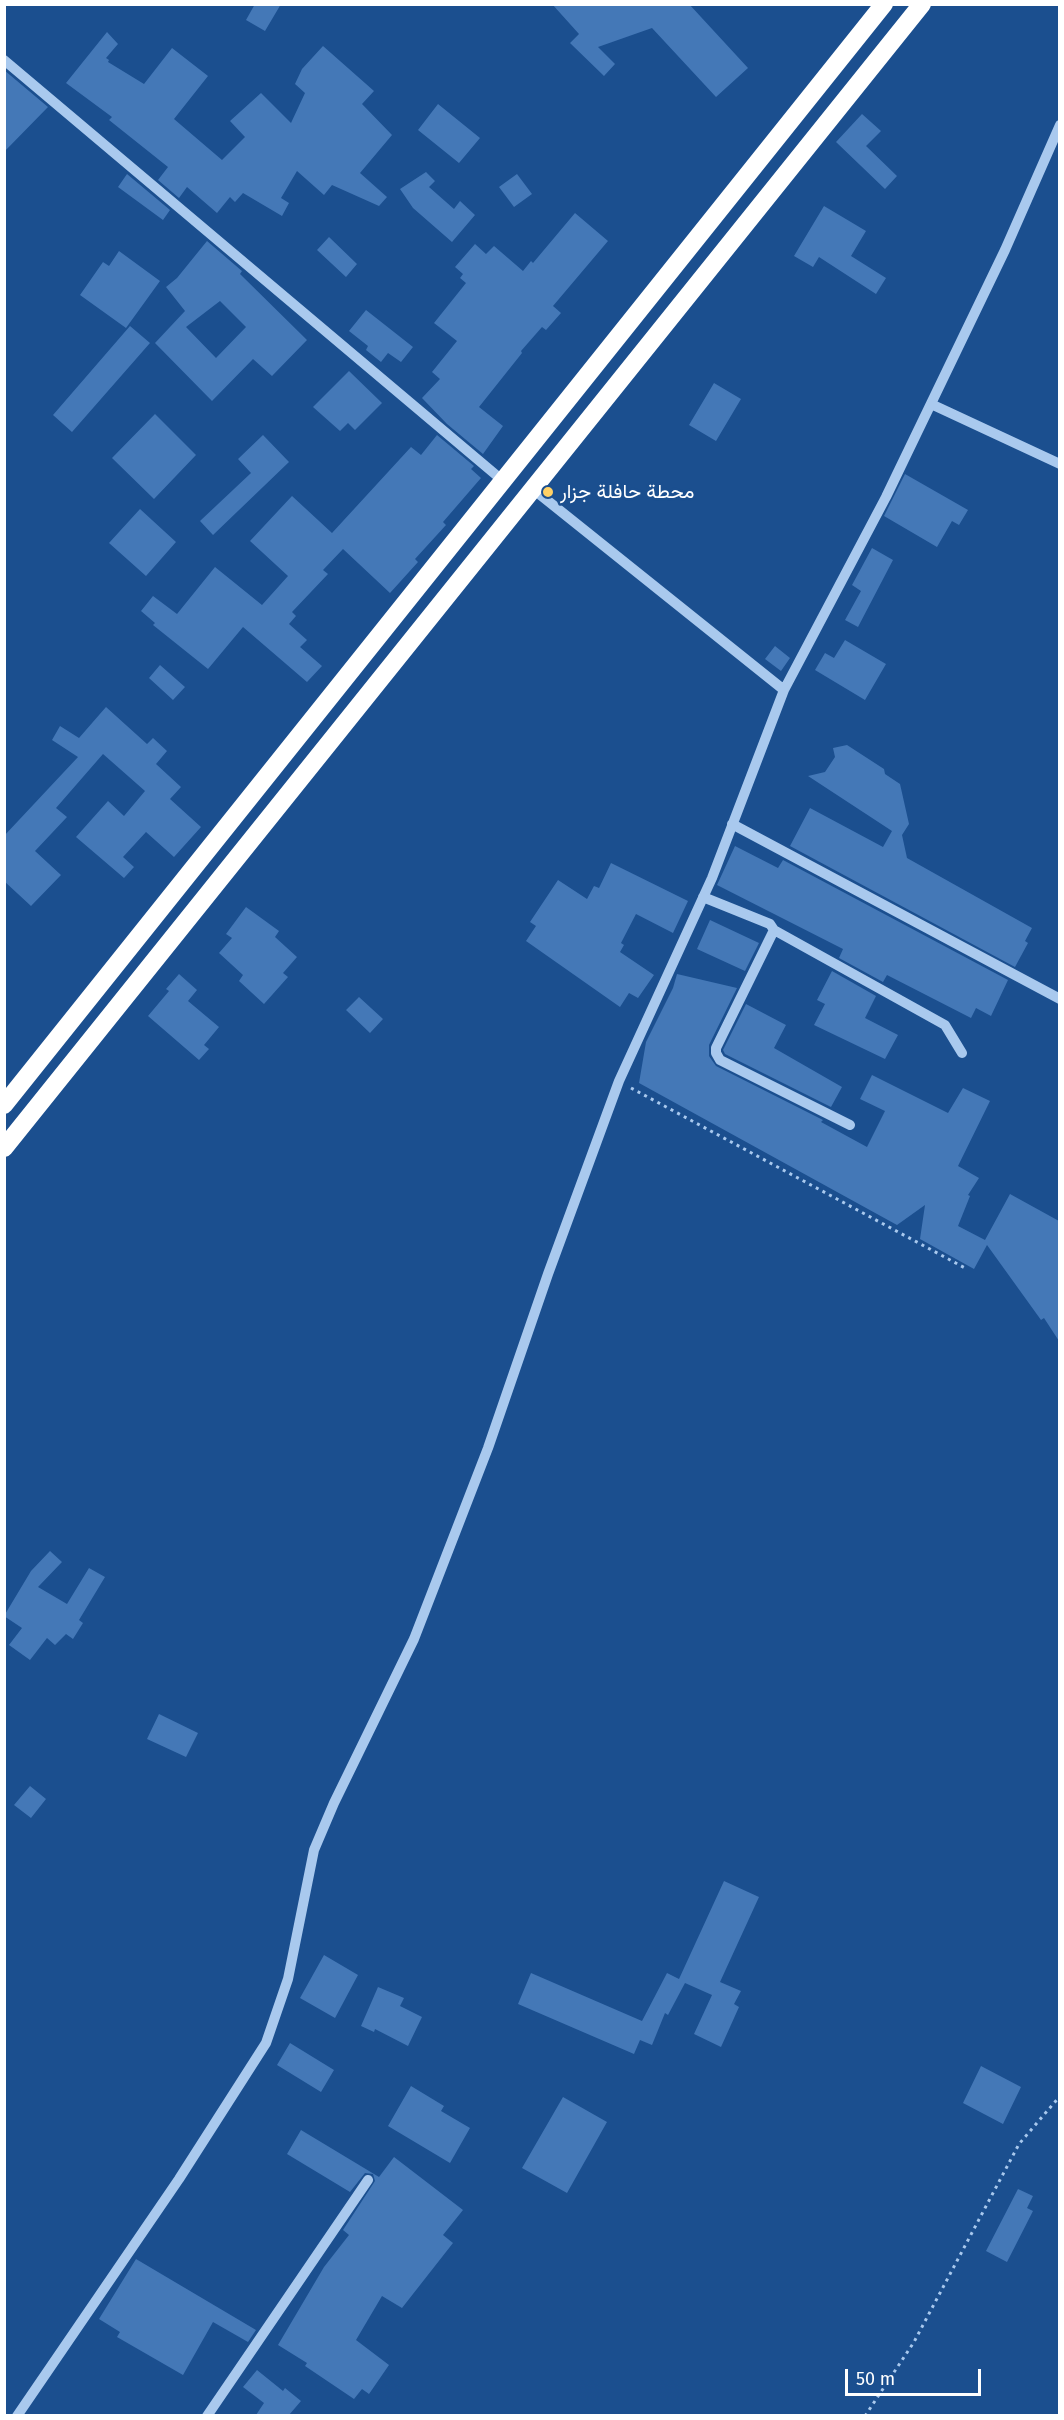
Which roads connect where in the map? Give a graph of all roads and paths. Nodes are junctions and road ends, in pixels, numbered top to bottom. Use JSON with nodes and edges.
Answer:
{"nodes":[{"id":1,"x":884,"y":4,"type":"edge"},
{"id":2,"x":922,"y":4,"type":"edge"},
{"id":3,"x":4,"y":60,"type":"edge"},
{"id":4,"x":1059,"y":125,"type":"edge"},
{"id":5,"x":931,"y":404,"type":"junction"},
{"id":6,"x":1059,"y":464,"type":"edge"},
{"id":7,"x":502,"y":480,"type":"junction"},
{"id":8,"x":533,"y":489,"type":"junction"},
{"id":9,"x":784,"y":690,"type":"junction"},
{"id":10,"x":732,"y":824,"type":"junction"},
{"id":11,"x":704,"y":897,"type":"junction"},
{"id":12,"x":774,"y":930,"type":"junction"},
{"id":13,"x":1059,"y":999,"type":"edge"},
{"id":14,"x":962,"y":1053,"type":"dead end"},
{"id":15,"x":619,"y":1082,"type":"junction"},
{"id":16,"x":4,"y":1105,"type":"edge"},
{"id":17,"x":850,"y":1125,"type":"dead end"},
{"id":18,"x":4,"y":1148,"type":"edge"},
{"id":19,"x":965,"y":1268,"type":"dead end"},
{"id":20,"x":1059,"y":2096,"type":"edge"},
{"id":21,"x":368,"y":2180,"type":"dead end"},
{"id":22,"x":17,"y":2415,"type":"edge"},
{"id":23,"x":207,"y":2415,"type":"edge"},
{"id":24,"x":865,"y":2415,"type":"edge"}],
"edges":[{"from":1,"to":7,"type":"highway"},
{"from":2,"to":8,"type":"highway"},
{"from":3,"to":7,"type":"street"},
{"from":4,"to":5,"type":"street"},
{"from":5,"to":6,"type":"street"},
{"from":5,"to":9,"type":"street"},
{"from":7,"to":16,"type":"highway"},
{"from":8,"to":9,"type":"street"},
{"from":8,"to":18,"type":"highway"},
{"from":9,"to":10,"type":"street"},
{"from":10,"to":11,"type":"street"},
{"from":10,"to":13,"type":"street"},
{"from":11,"to":12,"type":"street"},
{"from":11,"to":15,"type":"street"},
{"from":12,"to":14,"type":"street"},
{"from":12,"to":17,"type":"street"},
{"from":15,"to":19,"type":"path"},
{"from":15,"to":22,"type":"street"},
{"from":20,"to":24,"type":"path"},
{"from":21,"to":23,"type":"street"}]}
